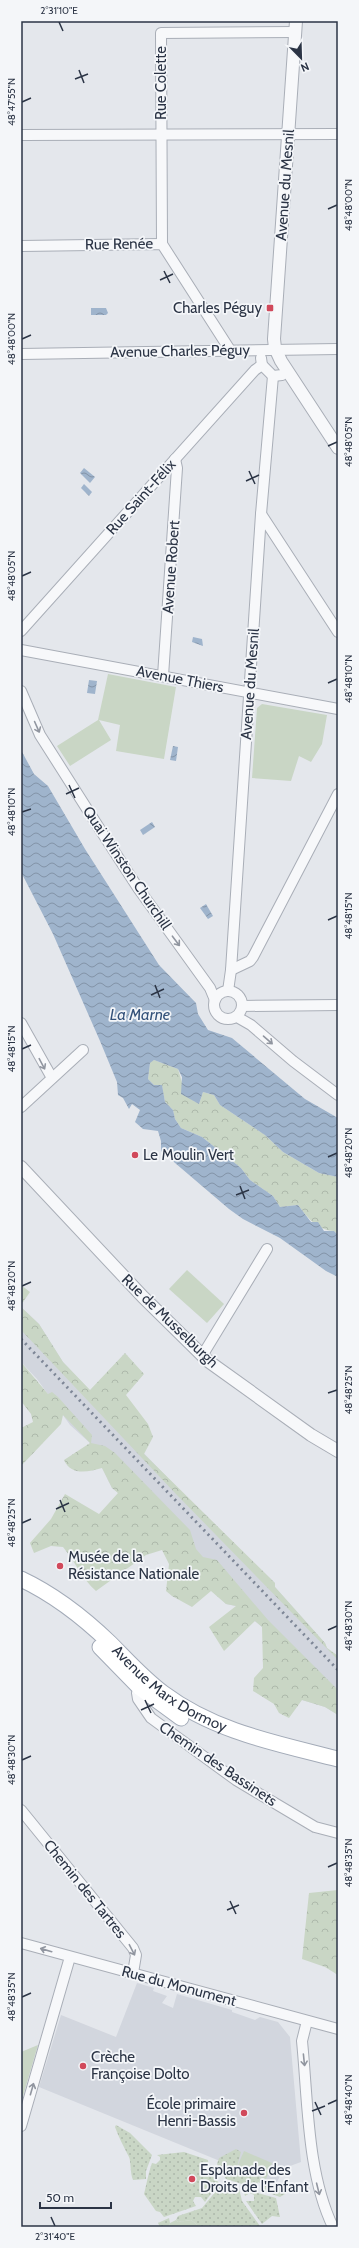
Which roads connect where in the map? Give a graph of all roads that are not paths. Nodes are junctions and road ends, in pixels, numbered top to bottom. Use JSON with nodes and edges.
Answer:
{"nodes":[{"id":1,"x":296,"y":26,"type":"edge"},
{"id":2,"x":288,"y":134,"type":"junction"},
{"id":3,"x":338,"y":134,"type":"edge"},
{"id":4,"x":21,"y":135,"type":"edge"},
{"id":5,"x":161,"y":135,"type":"junction"},
{"id":6,"x":162,"y":244,"type":"junction"},
{"id":7,"x":21,"y":246,"type":"edge"},
{"id":8,"x":275,"y":348,"type":"junction"},
{"id":9,"x":338,"y":348,"type":"edge"},
{"id":10,"x":230,"y":350,"type":"junction"},
{"id":11,"x":261,"y":350,"type":"junction"},
{"id":12,"x":21,"y":354,"type":"edge"},
{"id":13,"x":262,"y":365,"type":"junction"},
{"id":14,"x":288,"y":371,"type":"junction"},
{"id":15,"x":273,"y":376,"type":"junction"},
{"id":16,"x":338,"y":448,"type":"edge"},
{"id":17,"x":175,"y":459,"type":"junction"},
{"id":18,"x":261,"y":514,"type":"junction"},
{"id":19,"x":21,"y":631,"type":"edge"},
{"id":20,"x":338,"y":632,"type":"edge"},
{"id":21,"x":21,"y":650,"type":"edge"},
{"id":22,"x":163,"y":676,"type":"junction"},
{"id":23,"x":21,"y":691,"type":"edge"},
{"id":24,"x":249,"y":692,"type":"junction"},
{"id":25,"x":338,"y":709,"type":"edge"},
{"id":26,"x":338,"y":794,"type":"edge"},
{"id":27,"x":231,"y":970,"type":"junction"},
{"id":28,"x":228,"y":991,"type":"junction"},
{"id":29,"x":215,"y":1000,"type":"junction"},
{"id":30,"x":338,"y":1005,"type":"edge"},
{"id":31,"x":242,"y":1006,"type":"junction"},
{"id":32,"x":237,"y":1016,"type":"junction"},
{"id":33,"x":21,"y":1023,"type":"edge"},
{"id":34,"x":83,"y":1050,"type":"dead end"},
{"id":35,"x":52,"y":1078,"type":"junction"},
{"id":36,"x":338,"y":1095,"type":"edge"},
{"id":37,"x":21,"y":1107,"type":"edge"},
{"id":38,"x":21,"y":1167,"type":"edge"},
{"id":39,"x":268,"y":1249,"type":"dead end"},
{"id":40,"x":202,"y":1356,"type":"junction"},
{"id":41,"x":338,"y":1451,"type":"edge"},
{"id":42,"x":21,"y":1579,"type":"edge"},
{"id":43,"x":21,"y":1589,"type":"edge"},
{"id":44,"x":144,"y":1684,"type":"junction"},
{"id":45,"x":338,"y":1759,"type":"edge"},
{"id":46,"x":338,"y":1767,"type":"edge"},
{"id":47,"x":21,"y":1810,"type":"edge"},
{"id":48,"x":338,"y":1833,"type":"edge"},
{"id":49,"x":21,"y":1943,"type":"edge"},
{"id":50,"x":70,"y":1957,"type":"junction"},
{"id":51,"x":133,"y":1973,"type":"junction"},
{"id":52,"x":307,"y":2021,"type":"junction"},
{"id":53,"x":338,"y":2029,"type":"edge"},
{"id":54,"x":21,"y":2126,"type":"edge"},
{"id":55,"x":333,"y":2227,"type":"edge"}],
"edges":[{"from":1,"to":2,"type":"street","name":"Avenue du Mesnil"},
{"from":1,"to":5,"type":"street","name":"Rue Colette"},
{"from":2,"to":3,"type":"street"},
{"from":2,"to":5,"type":"street"},
{"from":2,"to":8,"type":"street","name":"Avenue du Mesnil"},
{"from":4,"to":5,"type":"street"},
{"from":5,"to":6,"type":"street","name":"Rue Colette"},
{"from":6,"to":7,"type":"street","name":"Rue Renée"},
{"from":6,"to":10,"type":"street","name":"Rue Renée"},
{"from":8,"to":9,"type":"street","name":"Avenue Charles Péguy"},
{"from":8,"to":11,"type":"street","name":"Avenue Charles Péguy"},
{"from":8,"to":14,"type":"street"},
{"from":10,"to":11,"type":"street","name":"Avenue Charles Péguy"},
{"from":10,"to":12,"type":"street","name":"Avenue Charles Péguy"},
{"from":11,"to":13,"type":"street"},
{"from":13,"to":15,"type":"street"},
{"from":13,"to":17,"type":"street","name":"Rue Saint-Félix"},
{"from":14,"to":15,"type":"street"},
{"from":14,"to":16,"type":"street"},
{"from":15,"to":18,"type":"street","name":"Avenue du Mesnil"},
{"from":17,"to":19,"type":"street","name":"Rue Saint-Félix"},
{"from":17,"to":22,"type":"street","name":"Avenue Robert"},
{"from":18,"to":20,"type":"street"},
{"from":18,"to":24,"type":"street","name":"Avenue du Mesnil"},
{"from":21,"to":22,"type":"street","name":"Avenue Thiers"},
{"from":22,"to":24,"type":"street","name":"Avenue Thiers"},
{"from":23,"to":29,"type":"street","name":"Quai Winston Churchill","one_way":true},
{"from":24,"to":25,"type":"street","name":"Avenue Thiers"},
{"from":24,"to":27,"type":"street","name":"Avenue du Mesnil"},
{"from":26,"to":27,"type":"street"},
{"from":27,"to":28,"type":"street","name":"Avenue du Mesnil"},
{"from":28,"to":29,"type":"street"},
{"from":28,"to":31,"type":"street"},
{"from":29,"to":32,"type":"street"},
{"from":30,"to":31,"type":"street"},
{"from":31,"to":32,"type":"street"},
{"from":32,"to":36,"type":"street","one_way":true},
{"from":33,"to":35,"type":"street","one_way":true},
{"from":34,"to":35,"type":"street"},
{"from":35,"to":37,"type":"street"},
{"from":38,"to":40,"type":"street","name":"Rue de Musselburgh"},
{"from":39,"to":40,"type":"street"},
{"from":40,"to":41,"type":"street","name":"Rue de Musselburgh"},
{"from":42,"to":44,"type":"main road","name":"Avenue Marx Dormoy"},
{"from":43,"to":44,"type":"main road","name":"Avenue Marx Dormoy"},
{"from":44,"to":45,"type":"main road","name":"Avenue Marx Dormoy"},
{"from":44,"to":46,"type":"main road","name":"Avenue Marx Dormoy"},
{"from":44,"to":48,"type":"street","name":"Chemin des Bassinets"},
{"from":47,"to":51,"type":"street","name":"Chemin des Tartres","one_way":true},
{"from":50,"to":49,"type":"street","name":"Rue du Monument","one_way":true},
{"from":50,"to":51,"type":"street","name":"Rue du Monument"},
{"from":54,"to":50,"type":"street","one_way":true},
{"from":51,"to":52,"type":"street","name":"Rue du Monument"},
{"from":52,"to":53,"type":"street","name":"Rue du Monument"},
{"from":52,"to":55,"type":"street","one_way":true}]}
